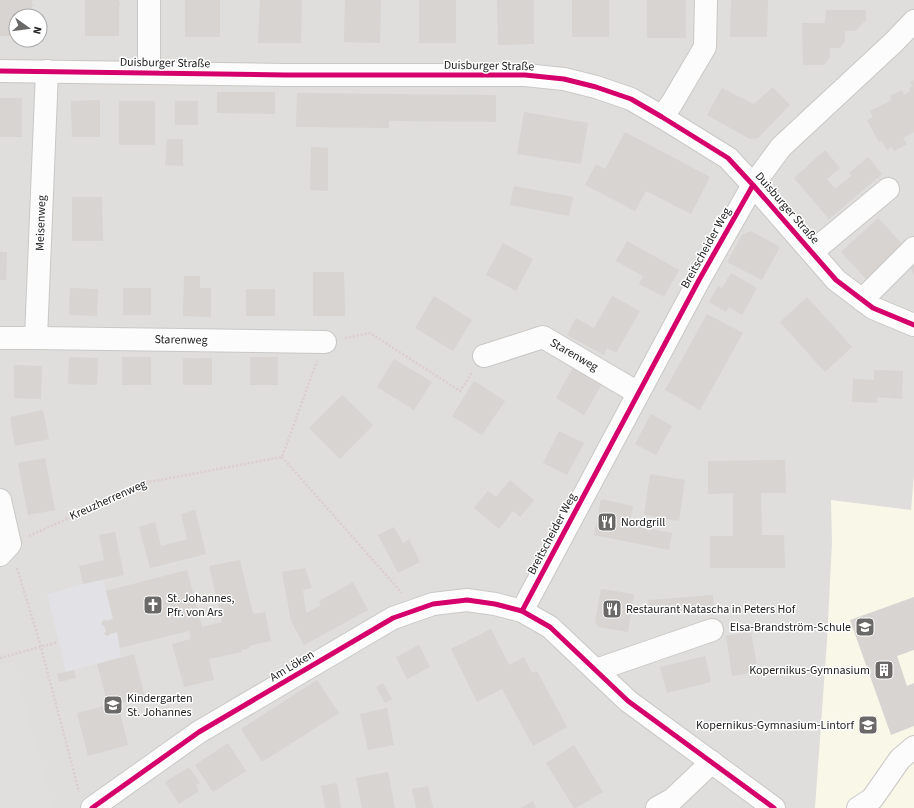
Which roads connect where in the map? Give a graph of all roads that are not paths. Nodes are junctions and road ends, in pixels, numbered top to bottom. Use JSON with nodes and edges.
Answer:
{"nodes":[{"id":1,"x":149,"y":0,"type":"edge"},
{"id":2,"x":706,"y":0,"type":"edge"},
{"id":3,"x":914,"y":20,"type":"edge"},
{"id":4,"x":0,"y":71,"type":"edge"},
{"id":5,"x":47,"y":71,"type":"junction"},
{"id":6,"x":149,"y":73,"type":"junction"},
{"id":7,"x":662,"y":117,"type":"junction"},
{"id":8,"x":753,"y":185,"type":"junction"},
{"id":9,"x":888,"y":189,"type":"dead end"},
{"id":10,"x":914,"y":248,"type":"edge"},
{"id":11,"x":812,"y":252,"type":"junction"},
{"id":12,"x":862,"y":300,"type":"junction"},
{"id":13,"x":914,"y":325,"type":"edge"},
{"id":14,"x":0,"y":338,"type":"edge"},
{"id":15,"x":36,"y":338,"type":"junction"},
{"id":16,"x":325,"y":342,"type":"road end"},
{"id":17,"x":484,"y":356,"type":"road end"},
{"id":18,"x":638,"y":393,"type":"junction"},
{"id":19,"x":0,"y":500,"type":"edge"},
{"id":20,"x":5,"y":550,"type":"edge"},
{"id":21,"x":522,"y":611,"type":"junction"},
{"id":22,"x":712,"y":630,"type":"dead end"},
{"id":23,"x":596,"y":670,"type":"junction"},
{"id":24,"x":914,"y":747,"type":"edge"},
{"id":25,"x":712,"y":762,"type":"junction"},
{"id":26,"x":86,"y":800,"type":"edge"},
{"id":27,"x":657,"y":808,"type":"edge"},
{"id":28,"x":774,"y":808,"type":"edge"},
{"id":29,"x":858,"y":808,"type":"edge"}],
"edges":[{"from":1,"to":6,"type":"street"},
{"from":2,"to":7,"type":"street"},
{"from":3,"to":8,"type":"street","name":"Breitscheider Weg"},
{"from":4,"to":5,"type":"street","name":"Duisburger Straße"},
{"from":5,"to":6,"type":"street","name":"Duisburger Straße"},
{"from":5,"to":15,"type":"street","name":"Meisenweg"},
{"from":6,"to":7,"type":"street","name":"Duisburger Straße"},
{"from":7,"to":8,"type":"street","name":"Duisburger Straße"},
{"from":8,"to":11,"type":"street","name":"Duisburger Straße"},
{"from":8,"to":18,"type":"street","name":"Breitscheider Weg"},
{"from":9,"to":11,"type":"street"},
{"from":10,"to":12,"type":"street"},
{"from":11,"to":12,"type":"street","name":"Duisburger Straße"},
{"from":12,"to":13,"type":"street","name":"Duisburger Straße"},
{"from":14,"to":15,"type":"street"},
{"from":15,"to":16,"type":"street","name":"Starenweg"},
{"from":17,"to":18,"type":"street","name":"Starenweg"},
{"from":18,"to":21,"type":"street","name":"Breitscheider Weg"},
{"from":19,"to":20,"type":"street"},
{"from":21,"to":23,"type":"street"},
{"from":21,"to":26,"type":"street","name":"Am Löken"},
{"from":22,"to":23,"type":"street"},
{"from":23,"to":25,"type":"street"},
{"from":24,"to":29,"type":"street"},
{"from":25,"to":27,"type":"street"},
{"from":25,"to":28,"type":"street"}]}
